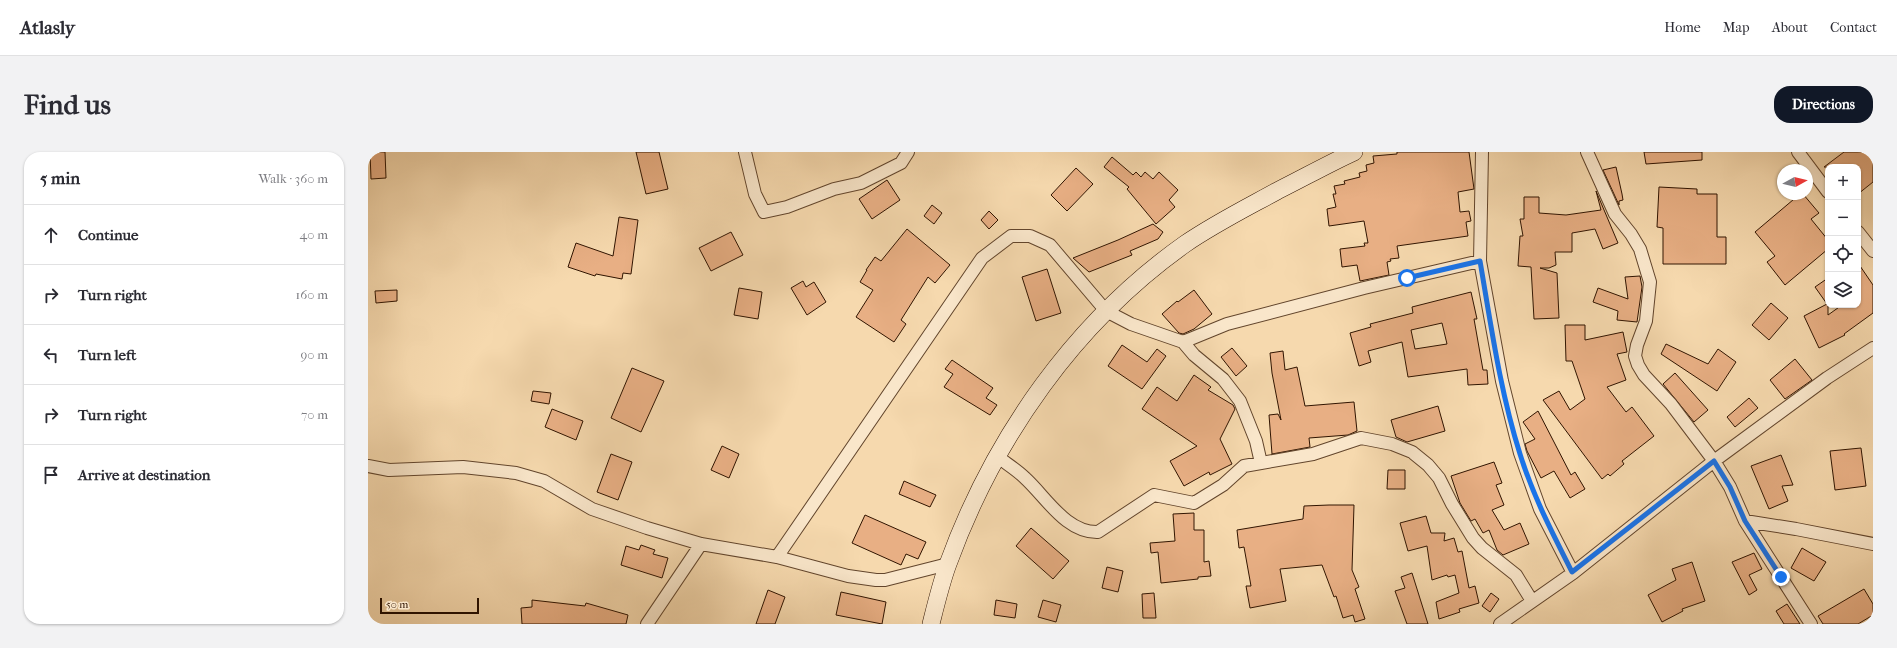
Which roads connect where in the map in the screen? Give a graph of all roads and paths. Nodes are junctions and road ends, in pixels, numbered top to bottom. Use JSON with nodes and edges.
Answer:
{"nodes":[{"id":1,"x":745,"y":152,"type":"edge"},
{"id":2,"x":908,"y":152,"type":"edge"},
{"id":3,"x":1354,"y":152,"type":"edge"},
{"id":4,"x":1482,"y":152,"type":"edge"},
{"id":5,"x":1587,"y":152,"type":"edge"},
{"id":6,"x":1798,"y":152,"type":"edge"},
{"id":7,"x":1825,"y":188,"type":"edge"},
{"id":8,"x":1861,"y":236,"type":"edge"},
{"id":9,"x":1873,"y":252,"type":"edge"},
{"id":10,"x":1480,"y":261,"type":"junction"},
{"id":11,"x":1106,"y":311,"type":"junction"},
{"id":12,"x":1183,"y":342,"type":"junction"},
{"id":13,"x":1873,"y":348,"type":"edge"},
{"id":14,"x":998,"y":457,"type":"junction"},
{"id":15,"x":1714,"y":461,"type":"junction"},
{"id":16,"x":1261,"y":463,"type":"junction"},
{"id":17,"x":368,"y":466,"type":"edge"},
{"id":18,"x":1745,"y":521,"type":"junction"},
{"id":19,"x":701,"y":544,"type":"junction"},
{"id":20,"x":1873,"y":544,"type":"edge"},
{"id":21,"x":777,"y":557,"type":"junction"},
{"id":22,"x":948,"y":564,"type":"junction"},
{"id":23,"x":1572,"y":572,"type":"junction"},
{"id":24,"x":1532,"y":601,"type":"junction"},
{"id":25,"x":647,"y":624,"type":"edge"},
{"id":26,"x":931,"y":624,"type":"edge"},
{"id":27,"x":1500,"y":624,"type":"edge"},
{"id":28,"x":1811,"y":624,"type":"edge"}],
"edges":[{"from":1,"to":2,"type":"street"},
{"from":3,"to":11,"type":"street"},
{"from":4,"to":10,"type":"street"},
{"from":5,"to":15,"type":"street"},
{"from":6,"to":7,"type":"street"},
{"from":8,"to":9,"type":"street"},
{"from":10,"to":12,"type":"street"},
{"from":10,"to":23,"type":"street"},
{"from":11,"to":12,"type":"street"},
{"from":11,"to":14,"type":"street"},
{"from":11,"to":21,"type":"street"},
{"from":12,"to":16,"type":"street"},
{"from":13,"to":15,"type":"street"},
{"from":14,"to":16,"type":"street"},
{"from":14,"to":22,"type":"street"},
{"from":15,"to":18,"type":"street"},
{"from":15,"to":23,"type":"street"},
{"from":16,"to":24,"type":"street"},
{"from":17,"to":19,"type":"street"},
{"from":18,"to":20,"type":"street"},
{"from":18,"to":28,"type":"street"},
{"from":19,"to":21,"type":"street"},
{"from":19,"to":25,"type":"street"},
{"from":21,"to":22,"type":"street"},
{"from":22,"to":26,"type":"street"},
{"from":23,"to":24,"type":"street"},
{"from":24,"to":27,"type":"street"}]}
